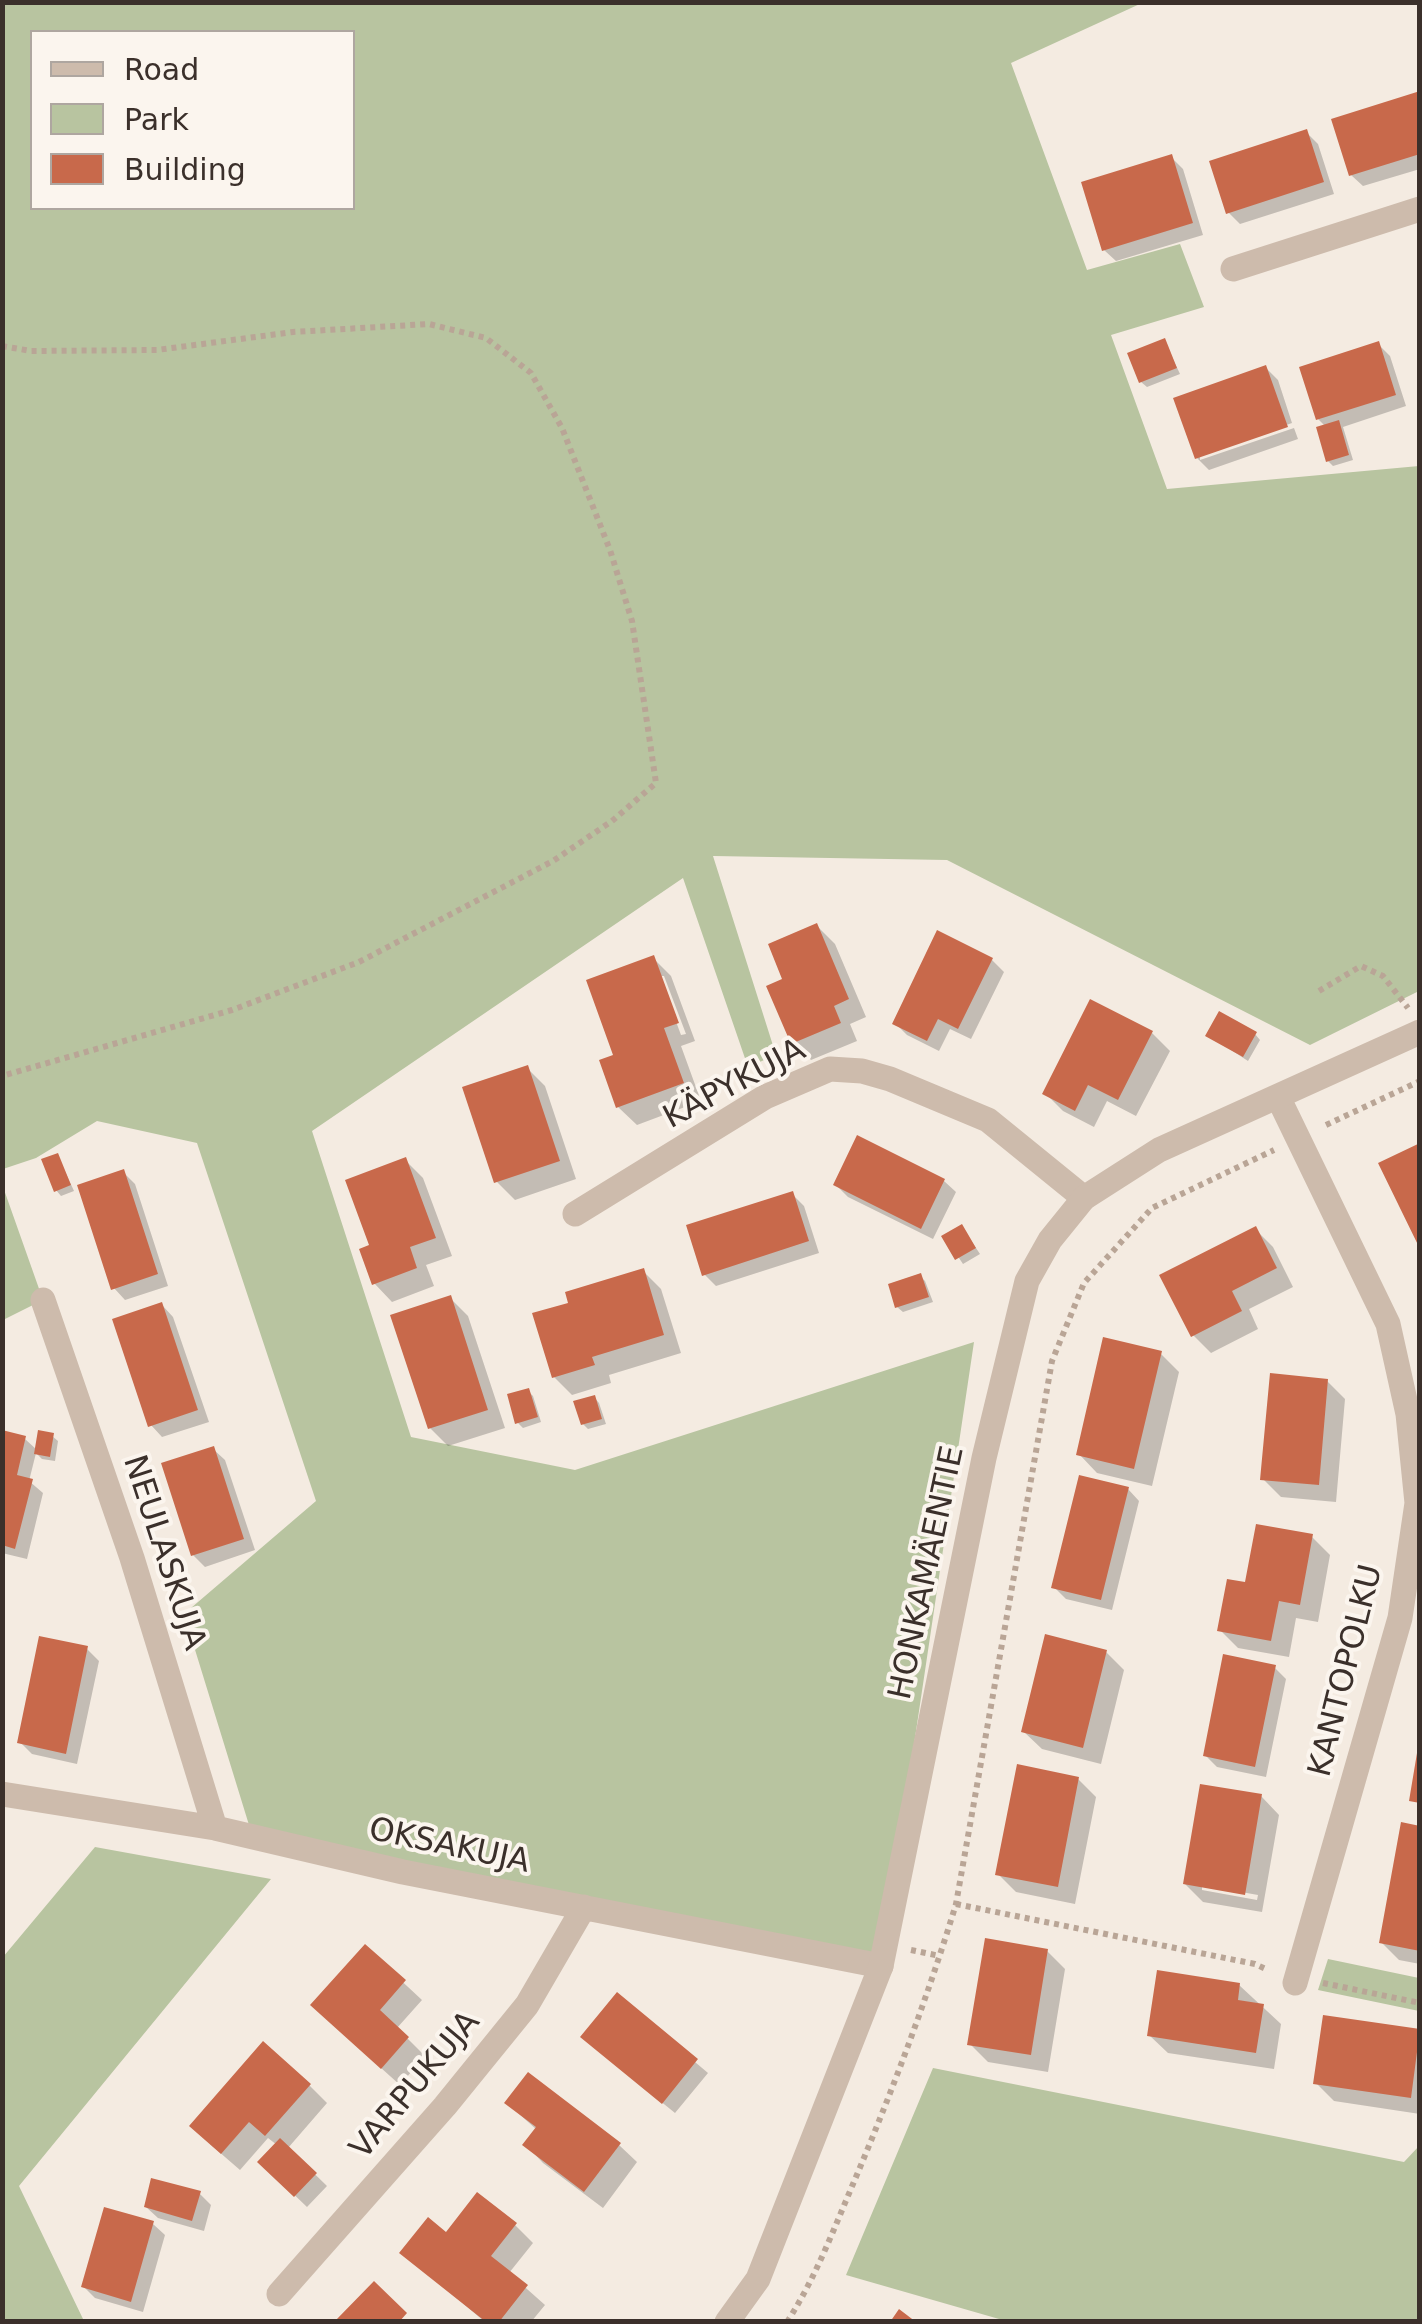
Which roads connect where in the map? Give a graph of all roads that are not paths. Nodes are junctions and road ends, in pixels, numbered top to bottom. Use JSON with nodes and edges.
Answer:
{"nodes":[{"id":1,"x":1420,"y":209,"type":"edge"},
{"id":2,"x":1232,"y":269,"type":"dead end"},
{"id":3,"x":1415,"y":1021,"type":"edge"},
{"id":4,"x":1278,"y":1097,"type":"junction"},
{"id":5,"x":1084,"y":1198,"type":"junction"},
{"id":6,"x":575,"y":1214,"type":"dead end"},
{"id":7,"x":43,"y":1300,"type":"dead end"},
{"id":8,"x":2,"y":1794,"type":"edge"},
{"id":9,"x":215,"y":1828,"type":"junction"},
{"id":10,"x":584,"y":1907,"type":"junction"},
{"id":11,"x":881,"y":1966,"type":"junction"},
{"id":12,"x":1295,"y":1983,"type":"road end"},
{"id":13,"x":279,"y":2294,"type":"dead end"},
{"id":14,"x":727,"y":2322,"type":"edge"}],
"edges":[{"from":1,"to":2,"type":"street"},
{"from":3,"to":4,"type":"street","name":"HONKAMÄENTIE"},
{"from":4,"to":5,"type":"street","name":"HONKAMÄENTIE"},
{"from":4,"to":12,"type":"street","name":"KANTOPOLKU"},
{"from":5,"to":6,"type":"street","name":"KÄPYKUJA"},
{"from":5,"to":11,"type":"street","name":"HONKAMÄENTIE"},
{"from":7,"to":9,"type":"street","name":"NEULASKUJA"},
{"from":8,"to":9,"type":"street","name":"OKSAKUJA"},
{"from":9,"to":10,"type":"street","name":"OKSAKUJA"},
{"from":10,"to":11,"type":"street","name":"OKSAKUJA"},
{"from":10,"to":13,"type":"street","name":"VARPUKUJA"},
{"from":11,"to":14,"type":"street","name":"HONKAMÄENTIE"}]}
